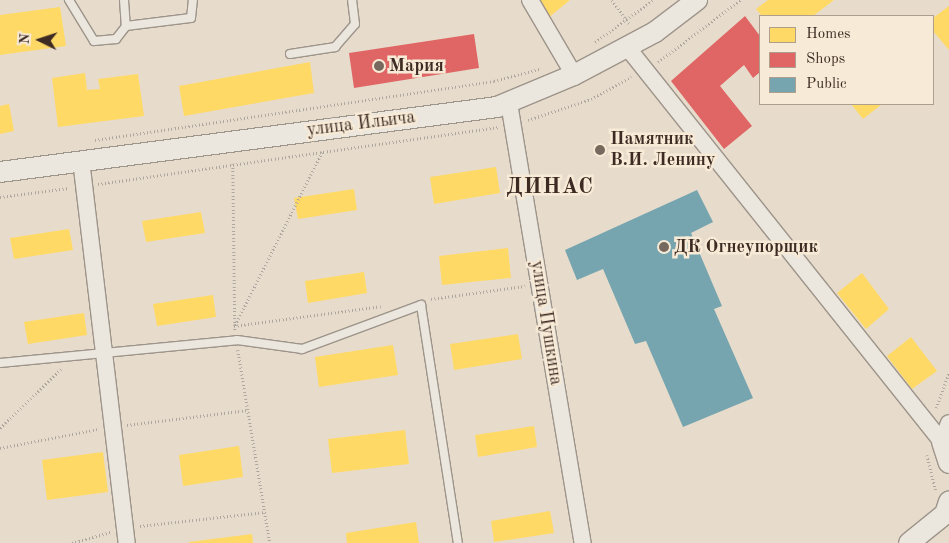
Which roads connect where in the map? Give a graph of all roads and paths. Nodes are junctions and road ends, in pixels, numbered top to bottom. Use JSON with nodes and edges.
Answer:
{"nodes":[{"id":1,"x":69,"y":0,"type":"edge"},
{"id":2,"x":124,"y":0,"type":"edge"},
{"id":3,"x":193,"y":0,"type":"edge"},
{"id":4,"x":352,"y":0,"type":"edge"},
{"id":5,"x":530,"y":0,"type":"edge"},
{"id":6,"x":653,"y":0,"type":"edge"},
{"id":7,"x":697,"y":0,"type":"edge"},
{"id":8,"x":126,"y":26,"type":"junction"},
{"id":9,"x":627,"y":47,"type":"junction"},
{"id":10,"x":290,"y":54,"type":"dead end"},
{"id":11,"x":570,"y":68,"type":"junction"},
{"id":12,"x":541,"y":69,"type":"dead end"},
{"id":13,"x":509,"y":104,"type":"junction"},
{"id":14,"x":89,"y":141,"type":"dead end"},
{"id":15,"x":322,"y":152,"type":"dead end"},
{"id":16,"x":81,"y":160,"type":"junction"},
{"id":17,"x":0,"y":172,"type":"edge"},
{"id":18,"x":234,"y":326,"type":"dead end"},
{"id":19,"x":105,"y":352,"type":"junction"},
{"id":20,"x":76,"y":355,"type":"junction"},
{"id":21,"x":0,"y":363,"type":"edge"},
{"id":22,"x":949,"y":372,"type":"edge"},
{"id":23,"x":949,"y":424,"type":"edge"},
{"id":24,"x":0,"y":428,"type":"edge"},
{"id":25,"x":937,"y":436,"type":"junction"},
{"id":26,"x":949,"y":463,"type":"edge"},
{"id":27,"x":943,"y":498,"type":"edge"},
{"id":28,"x":265,"y":512,"type":"dead end"},
{"id":29,"x":126,"y":535,"type":"edge"},
{"id":30,"x":72,"y":543,"type":"edge"},
{"id":31,"x":458,"y":543,"type":"edge"},
{"id":32,"x":583,"y":543,"type":"edge"},
{"id":33,"x":909,"y":543,"type":"edge"}],
"edges":[{"from":1,"to":8,"type":"lane"},
{"from":2,"to":8,"type":"lane"},
{"from":3,"to":8,"type":"lane"},
{"from":4,"to":10,"type":"lane"},
{"from":5,"to":11,"type":"street"},
{"from":6,"to":11,"type":"path"},
{"from":7,"to":9,"type":"street","name":"улица Ильича"},
{"from":9,"to":11,"type":"street","name":"улица Ильича"},
{"from":9,"to":25,"type":"street"},
{"from":11,"to":13,"type":"street","name":"улица Ильича"},
{"from":12,"to":14,"type":"path"},
{"from":13,"to":16,"type":"street","name":"улица Ильича"},
{"from":13,"to":32,"type":"street","name":"улица Пушкина"},
{"from":15,"to":18,"type":"path"},
{"from":16,"to":17,"type":"street","name":"улица Ильича"},
{"from":16,"to":19,"type":"street"},
{"from":19,"to":20,"type":"lane"},
{"from":19,"to":29,"type":"street"},
{"from":19,"to":31,"type":"lane"},
{"from":20,"to":21,"type":"lane"},
{"from":20,"to":24,"type":"path"},
{"from":22,"to":25,"type":"path"},
{"from":23,"to":25,"type":"street"},
{"from":25,"to":26,"type":"street"},
{"from":25,"to":27,"type":"path"},
{"from":27,"to":33,"type":"street"},
{"from":28,"to":29,"type":"path"},
{"from":29,"to":30,"type":"path"}]}
